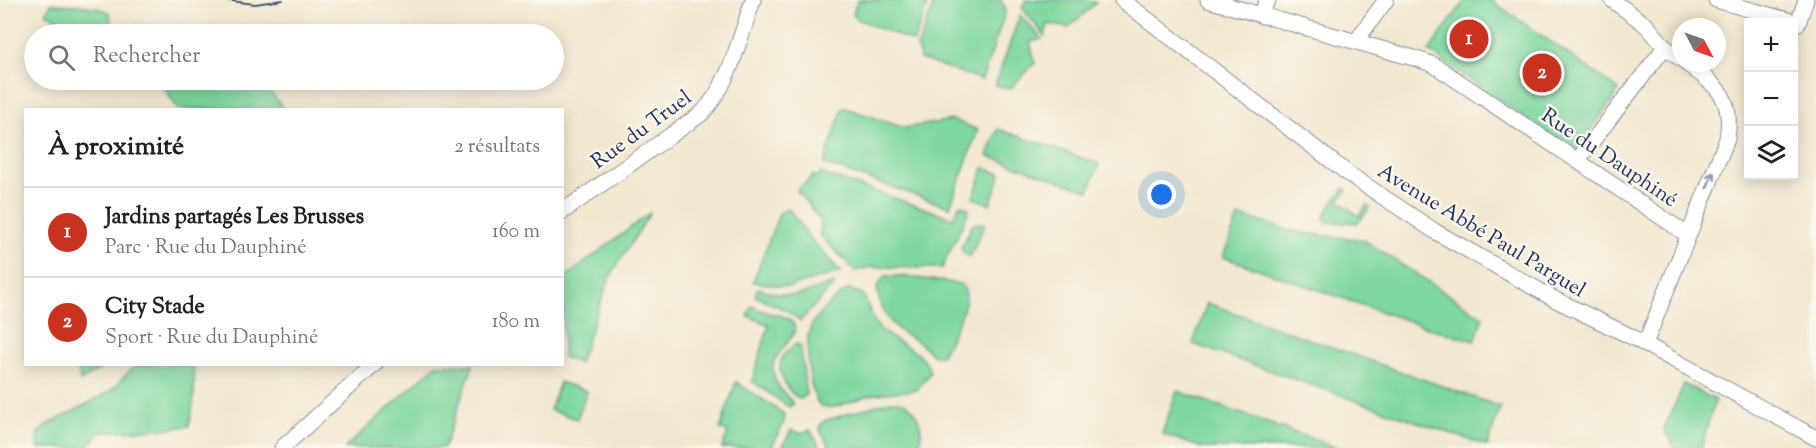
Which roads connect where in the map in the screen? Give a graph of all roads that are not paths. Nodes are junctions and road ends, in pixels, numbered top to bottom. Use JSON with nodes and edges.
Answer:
{"nodes":[{"id":1,"x":753,"y":0,"type":"edge"},
{"id":2,"x":1208,"y":0,"type":"edge"},
{"id":3,"x":1268,"y":0,"type":"edge"},
{"id":4,"x":1386,"y":0,"type":"edge"},
{"id":5,"x":1612,"y":0,"type":"edge"},
{"id":6,"x":1716,"y":0,"type":"edge"},
{"id":7,"x":1806,"y":0,"type":"edge"},
{"id":8,"x":1126,"y":1,"type":"edge"},
{"id":9,"x":1262,"y":15,"type":"junction"},
{"id":10,"x":1359,"y":42,"type":"junction"},
{"id":11,"x":1665,"y":47,"type":"junction"},
{"id":12,"x":1672,"y":52,"type":"edge"},
{"id":13,"x":1697,"y":72,"type":"edge"},
{"id":14,"x":1577,"y":161,"type":"junction"},
{"id":15,"x":564,"y":211,"type":"edge"},
{"id":16,"x":1688,"y":235,"type":"junction"},
{"id":17,"x":1645,"y":344,"type":"junction"},
{"id":18,"x":373,"y":366,"type":"edge"},
{"id":19,"x":1816,"y":438,"type":"edge"},
{"id":20,"x":282,"y":448,"type":"edge"}],
"edges":[{"from":1,"to":15,"type":"street","name":"Rue du Truel"},
{"from":2,"to":9,"type":"street","name":"Rue du Dauphiné"},
{"from":3,"to":9,"type":"street"},
{"from":4,"to":10,"type":"street"},
{"from":5,"to":11,"type":"street"},
{"from":6,"to":7,"type":"street"},
{"from":8,"to":17,"type":"street","name":"Avenue Abbé Paul Parguel"},
{"from":9,"to":10,"type":"street","name":"Rue du Dauphiné"},
{"from":10,"to":14,"type":"street","name":"Rue du Dauphiné"},
{"from":11,"to":12,"type":"street"},
{"from":11,"to":14,"type":"street"},
{"from":16,"to":13,"type":"street","one_way":true},
{"from":14,"to":16,"type":"street","name":"Rue du Dauphiné"},
{"from":16,"to":17,"type":"street"},
{"from":17,"to":19,"type":"street","name":"Avenue Abbé Paul Parguel"},
{"from":18,"to":20,"type":"street"}]}
